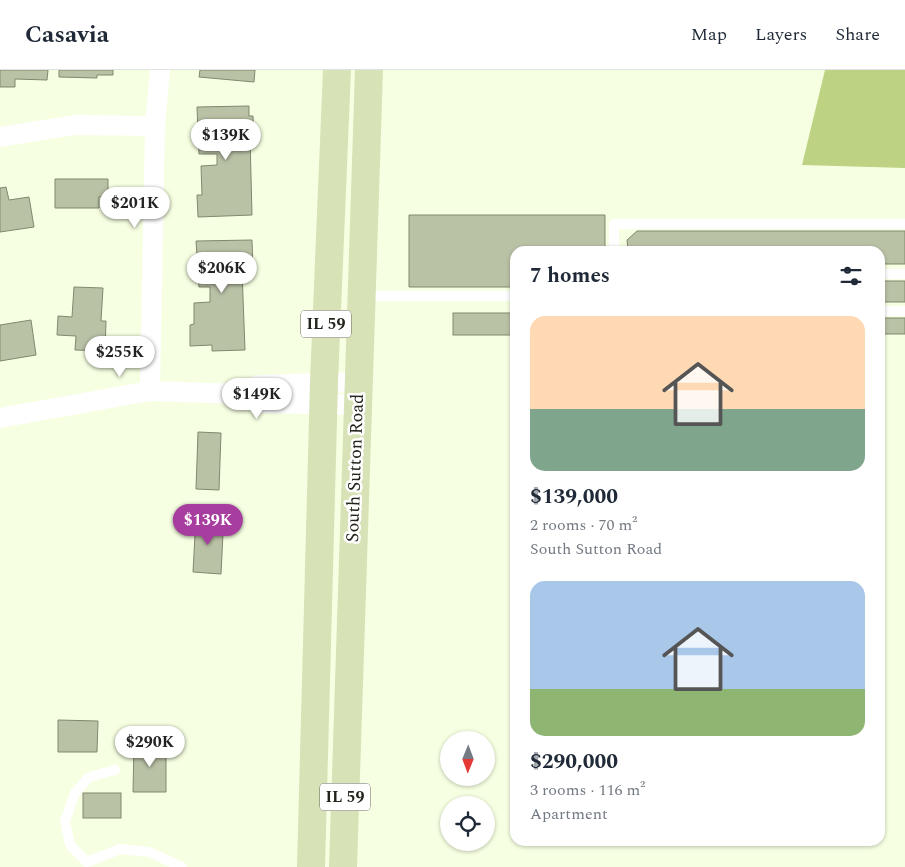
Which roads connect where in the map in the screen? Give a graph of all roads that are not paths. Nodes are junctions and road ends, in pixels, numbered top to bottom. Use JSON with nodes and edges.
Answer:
{"nodes":[{"id":1,"x":160,"y":70,"type":"edge"},
{"id":2,"x":337,"y":70,"type":"edge"},
{"id":3,"x":369,"y":70,"type":"edge"},
{"id":4,"x":155,"y":126,"type":"junction"},
{"id":5,"x":0,"y":137,"type":"edge"},
{"id":6,"x":905,"y":224,"type":"edge"},
{"id":7,"x":614,"y":246,"type":"edge"},
{"id":8,"x":885,"y":274,"type":"edge"},
{"id":9,"x":905,"y":274,"type":"edge"},
{"id":10,"x":361,"y":296,"type":"junction"},
{"id":11,"x":510,"y":296,"type":"edge"},
{"id":12,"x":885,"y":311,"type":"edge"},
{"id":13,"x":905,"y":311,"type":"edge"},
{"id":14,"x":150,"y":391,"type":"junction"},
{"id":15,"x":324,"y":393,"type":"junction"},
{"id":16,"x":357,"y":394,"type":"junction"},
{"id":17,"x":0,"y":418,"type":"edge"},
{"id":18,"x":115,"y":770,"type":"dead end"},
{"id":19,"x":182,"y":867,"type":"edge"},
{"id":20,"x":311,"y":867,"type":"edge"},
{"id":21,"x":343,"y":867,"type":"edge"}],
"edges":[{"from":1,"to":4,"type":"street"},
{"from":2,"to":15,"type":"main road","name":"South Sutton Road","number":"IL 59"},
{"from":3,"to":10,"type":"main road","name":"South Sutton Road","number":"IL 59"},
{"from":4,"to":5,"type":"street"},
{"from":4,"to":14,"type":"street"},
{"from":6,"to":7,"type":"lane"},
{"from":8,"to":9,"type":"lane"},
{"from":10,"to":11,"type":"lane"},
{"from":10,"to":16,"type":"main road","name":"South Sutton Road","number":"IL 59"},
{"from":12,"to":13,"type":"lane"},
{"from":14,"to":15,"type":"street"},
{"from":14,"to":17,"type":"street"},
{"from":15,"to":16,"type":"street"},
{"from":15,"to":20,"type":"main road","name":"South Sutton Road","number":"IL 59"},
{"from":16,"to":21,"type":"main road","name":"South Sutton Road","number":"IL 59"},
{"from":18,"to":19,"type":"lane"}]}
